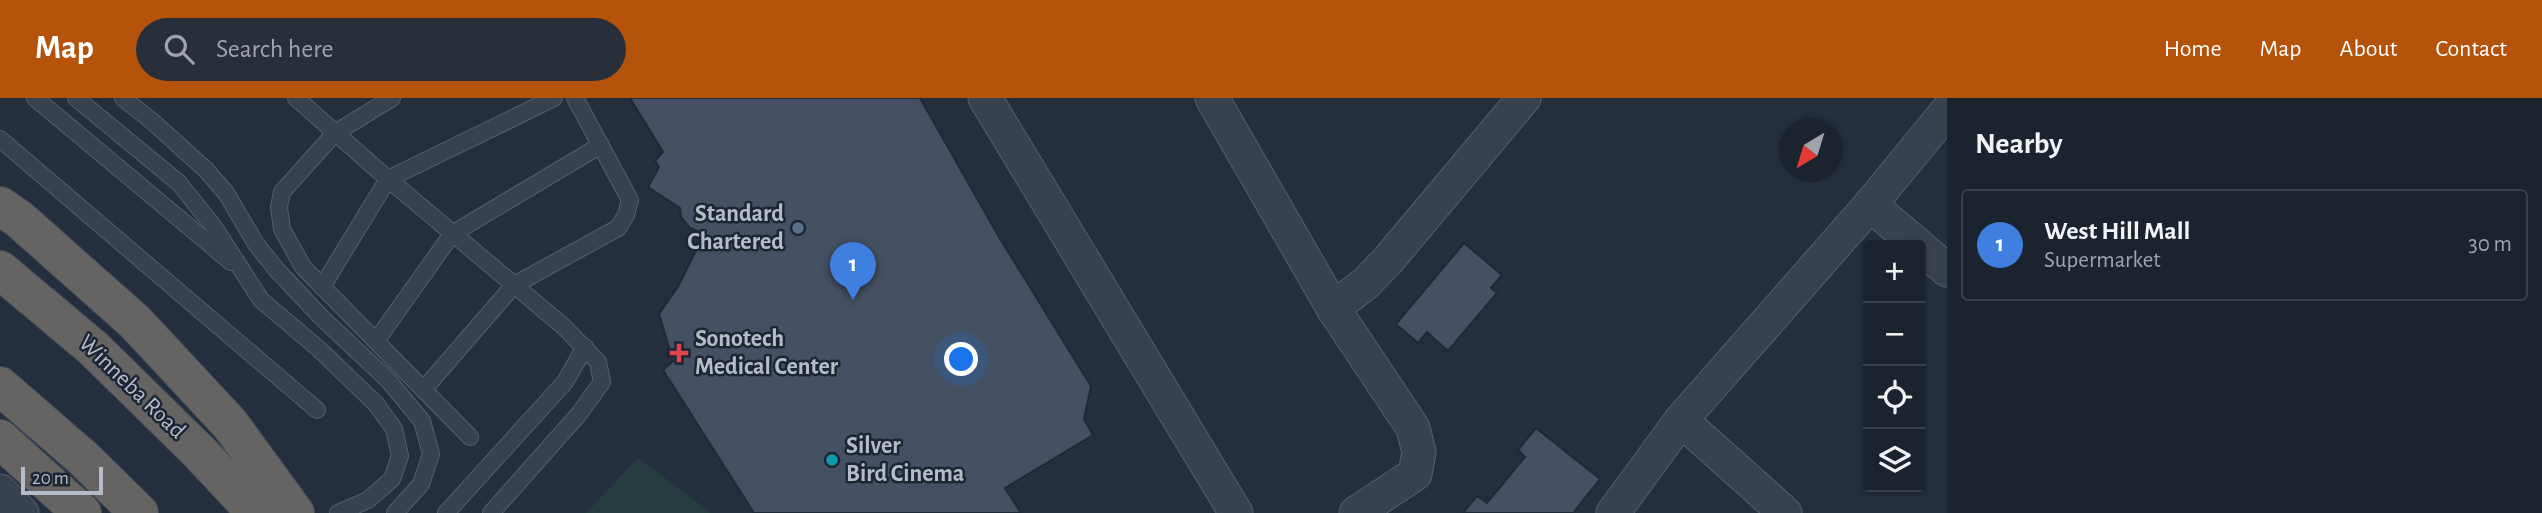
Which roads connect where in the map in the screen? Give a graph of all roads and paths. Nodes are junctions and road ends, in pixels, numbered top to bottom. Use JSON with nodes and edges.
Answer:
{"nodes":[{"id":1,"x":35,"y":98,"type":"edge"},
{"id":2,"x":76,"y":98,"type":"edge"},
{"id":3,"x":123,"y":98,"type":"edge"},
{"id":4,"x":296,"y":98,"type":"edge"},
{"id":5,"x":391,"y":98,"type":"edge"},
{"id":6,"x":554,"y":98,"type":"edge"},
{"id":7,"x":575,"y":98,"type":"edge"},
{"id":8,"x":985,"y":98,"type":"edge"},
{"id":9,"x":1212,"y":98,"type":"edge"},
{"id":10,"x":1524,"y":98,"type":"edge"},
{"id":11,"x":1947,"y":111,"type":"edge"},
{"id":12,"x":335,"y":132,"type":"junction"},
{"id":13,"x":0,"y":139,"type":"edge"},
{"id":14,"x":601,"y":145,"type":"junction"},
{"id":15,"x":388,"y":179,"type":"junction"},
{"id":16,"x":1870,"y":205,"type":"junction"},
{"id":17,"x":0,"y":206,"type":"edge"},
{"id":18,"x":452,"y":234,"type":"junction"},
{"id":19,"x":1912,"y":240,"type":"edge"},
{"id":20,"x":1926,"y":252,"type":"edge"},
{"id":21,"x":0,"y":270,"type":"edge"},
{"id":22,"x":1947,"y":270,"type":"edge"},
{"id":23,"x":246,"y":275,"type":"junction"},
{"id":24,"x":514,"y":285,"type":"junction"},
{"id":25,"x":322,"y":287,"type":"junction"},
{"id":26,"x":1333,"y":308,"type":"junction"},
{"id":27,"x":376,"y":341,"type":"junction"},
{"id":28,"x":585,"y":347,"type":"junction"},
{"id":29,"x":0,"y":386,"type":"edge"},
{"id":30,"x":424,"y":390,"type":"junction"},
{"id":31,"x":317,"y":410,"type":"dead end"},
{"id":32,"x":1681,"y":420,"type":"junction"},
{"id":33,"x":470,"y":437,"type":"dead end"},
{"id":34,"x":0,"y":439,"type":"edge"},
{"id":35,"x":0,"y":491,"type":"edge"},
{"id":36,"x":22,"y":513,"type":"edge"},
{"id":37,"x":82,"y":513,"type":"edge"},
{"id":38,"x":139,"y":513,"type":"edge"},
{"id":39,"x":256,"y":513,"type":"edge"},
{"id":40,"x":295,"y":513,"type":"edge"},
{"id":41,"x":338,"y":513,"type":"edge"},
{"id":42,"x":395,"y":513,"type":"edge"},
{"id":43,"x":446,"y":513,"type":"edge"},
{"id":44,"x":491,"y":513,"type":"edge"},
{"id":45,"x":1236,"y":513,"type":"edge"},
{"id":46,"x":1356,"y":513,"type":"edge"},
{"id":47,"x":1613,"y":513,"type":"edge"},
{"id":48,"x":1785,"y":513,"type":"edge"}],
"edges":[{"from":1,"to":23,"type":"lane"},
{"from":2,"to":23,"type":"lane"},
{"from":3,"to":42,"type":"lane"},
{"from":4,"to":12,"type":"lane"},
{"from":5,"to":12,"type":"lane"},
{"from":6,"to":15,"type":"lane"},
{"from":7,"to":14,"type":"lane"},
{"from":8,"to":45,"type":"street"},
{"from":9,"to":26,"type":"street"},
{"from":10,"to":26,"type":"street"},
{"from":11,"to":16,"type":"street"},
{"from":12,"to":15,"type":"lane"},
{"from":12,"to":25,"type":"lane"},
{"from":13,"to":31,"type":"lane"},
{"from":14,"to":18,"type":"lane"},
{"from":14,"to":24,"type":"lane"},
{"from":15,"to":18,"type":"lane"},
{"from":15,"to":25,"type":"lane"},
{"from":16,"to":19,"type":"street"},
{"from":16,"to":32,"type":"street"},
{"from":17,"to":40,"type":"highway"},
{"from":18,"to":24,"type":"lane"},
{"from":18,"to":27,"type":"lane"},
{"from":20,"to":22,"type":"street"},
{"from":21,"to":39,"type":"highway","name":"Winneba Road"},
{"from":23,"to":41,"type":"lane"},
{"from":24,"to":28,"type":"lane"},
{"from":24,"to":30,"type":"lane"},
{"from":25,"to":27,"type":"lane"},
{"from":26,"to":46,"type":"street"},
{"from":27,"to":30,"type":"lane"},
{"from":28,"to":43,"type":"lane"},
{"from":28,"to":44,"type":"lane"},
{"from":29,"to":38,"type":"highway"},
{"from":30,"to":33,"type":"lane"},
{"from":32,"to":47,"type":"street"},
{"from":32,"to":48,"type":"street"},
{"from":34,"to":37,"type":"highway"},
{"from":35,"to":36,"type":"street"}]}
